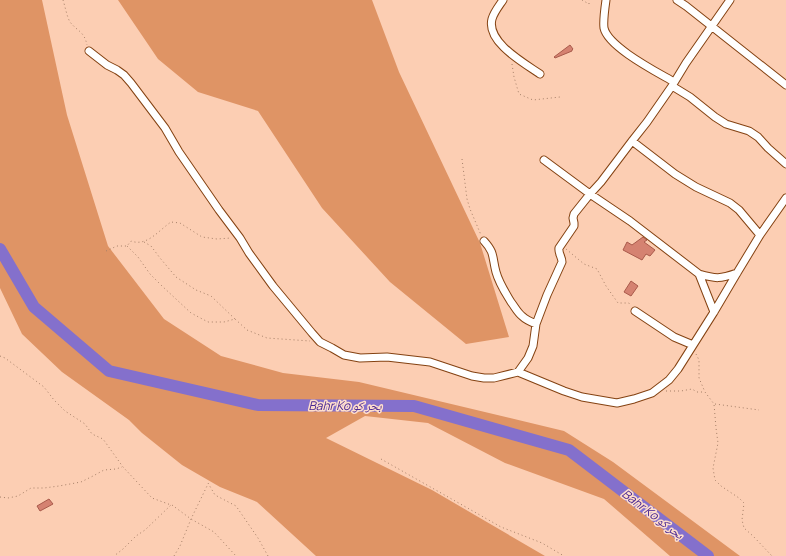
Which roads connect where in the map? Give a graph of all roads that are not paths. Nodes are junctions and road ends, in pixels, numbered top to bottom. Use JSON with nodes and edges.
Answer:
{"nodes":[{"id":1,"x":493,"y":0,"type":"edge"},
{"id":2,"x":503,"y":0,"type":"edge"},
{"id":3,"x":606,"y":0,"type":"edge"},
{"id":4,"x":677,"y":0,"type":"edge"},
{"id":5,"x":730,"y":0,"type":"edge"},
{"id":6,"x":496,"y":10,"type":"junction"},
{"id":7,"x":712,"y":26,"type":"junction"},
{"id":8,"x":89,"y":52,"type":"road end"},
{"id":9,"x":540,"y":74,"type":"dead end"},
{"id":10,"x":673,"y":84,"type":"junction"},
{"id":11,"x":786,"y":85,"type":"edge"},
{"id":12,"x":632,"y":141,"type":"junction"},
{"id":13,"x":544,"y":160,"type":"dead end"},
{"id":14,"x":786,"y":164,"type":"edge"},
{"id":15,"x":590,"y":194,"type":"junction"},
{"id":16,"x":786,"y":198,"type":"edge"},
{"id":17,"x":760,"y":235,"type":"junction"},
{"id":18,"x":484,"y":241,"type":"road end"},
{"id":19,"x":737,"y":273,"type":"junction"},
{"id":20,"x":699,"y":274,"type":"junction"},
{"id":21,"x":635,"y":311,"type":"road end"},
{"id":22,"x":714,"y":312,"type":"junction"},
{"id":23,"x":536,"y":324,"type":"junction"},
{"id":24,"x":693,"y":345,"type":"junction"},
{"id":25,"x":518,"y":372,"type":"junction"}],
"edges":[{"from":1,"to":6,"type":"street"},
{"from":2,"to":6,"type":"street"},
{"from":3,"to":10,"type":"street"},
{"from":4,"to":7,"type":"street"},
{"from":5,"to":7,"type":"street"},
{"from":6,"to":9,"type":"street"},
{"from":7,"to":10,"type":"street"},
{"from":7,"to":11,"type":"street"},
{"from":8,"to":25,"type":"street"},
{"from":10,"to":12,"type":"street"},
{"from":10,"to":14,"type":"street"},
{"from":12,"to":15,"type":"street"},
{"from":12,"to":17,"type":"street"},
{"from":13,"to":15,"type":"street"},
{"from":15,"to":20,"type":"street"},
{"from":15,"to":23,"type":"street"},
{"from":16,"to":17,"type":"street"},
{"from":17,"to":19,"type":"street"},
{"from":18,"to":23,"type":"street"},
{"from":19,"to":20,"type":"street"},
{"from":19,"to":22,"type":"street"},
{"from":20,"to":22,"type":"street"},
{"from":21,"to":24,"type":"street"},
{"from":22,"to":24,"type":"street"},
{"from":23,"to":25,"type":"street"},
{"from":24,"to":25,"type":"street"}]}
